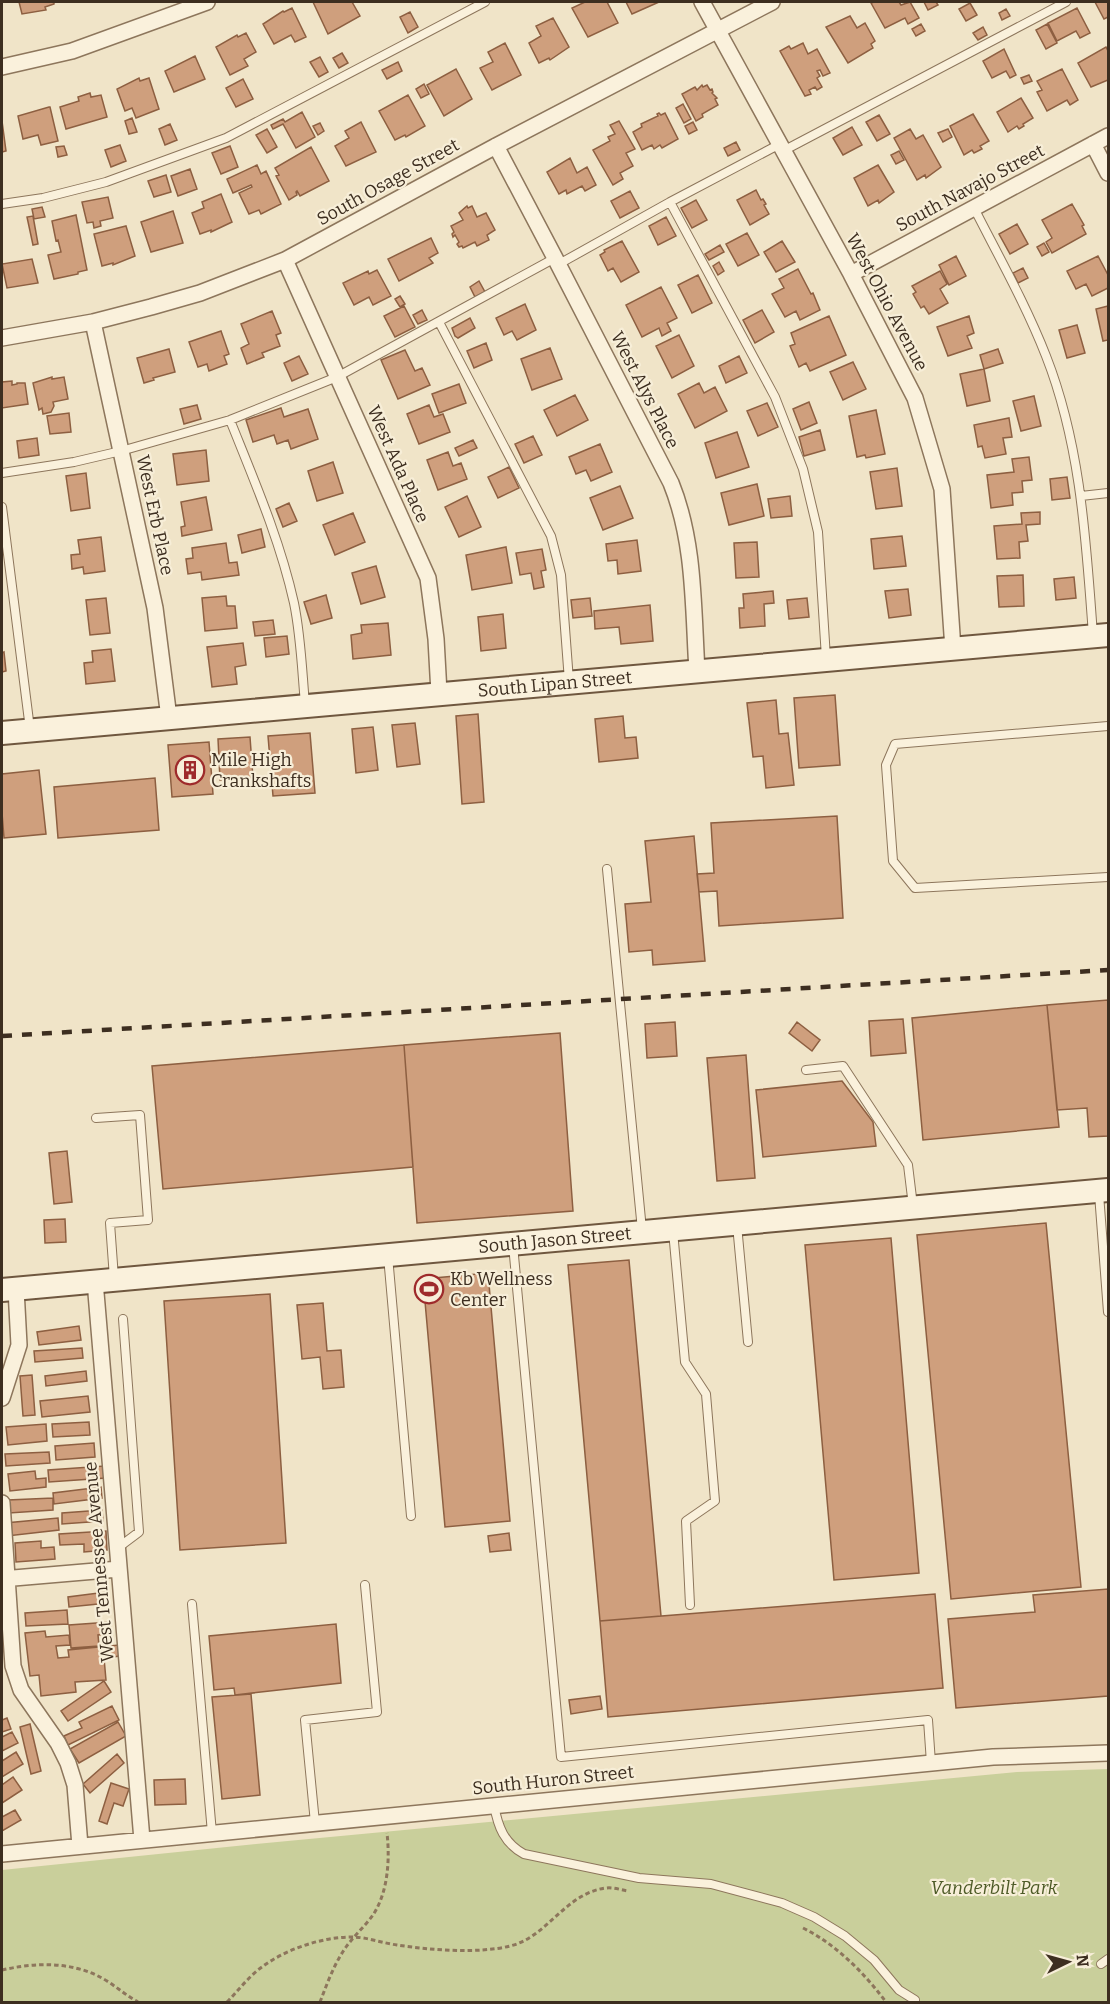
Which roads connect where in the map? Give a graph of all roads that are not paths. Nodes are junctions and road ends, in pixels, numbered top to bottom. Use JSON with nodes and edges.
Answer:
{"nodes":[{"id":1,"x":207,"y":2,"type":"edge"},
{"id":2,"x":485,"y":2,"type":"edge"},
{"id":3,"x":702,"y":2,"type":"edge"},
{"id":4,"x":771,"y":2,"type":"edge"},
{"id":5,"x":1066,"y":2,"type":"edge"},
{"id":6,"x":718,"y":30,"type":"junction"},
{"id":7,"x":2,"y":67,"type":"edge"},
{"id":8,"x":1108,"y":136,"type":"edge"},
{"id":9,"x":1093,"y":144,"type":"junction"},
{"id":10,"x":496,"y":146,"type":"junction"},
{"id":11,"x":782,"y":148,"type":"junction"},
{"id":12,"x":1108,"y":173,"type":"edge"},
{"id":13,"x":670,"y":202,"type":"junction"},
{"id":14,"x":2,"y":204,"type":"edge"},
{"id":15,"x":974,"y":208,"type":"junction"},
{"id":16,"x":285,"y":260,"type":"junction"},
{"id":17,"x":557,"y":261,"type":"junction"},
{"id":18,"x":851,"y":274,"type":"junction"},
{"id":19,"x":93,"y":322,"type":"junction"},
{"id":20,"x":439,"y":322,"type":"junction"},
{"id":21,"x":2,"y":338,"type":"edge"},
{"id":22,"x":337,"y":377,"type":"junction"},
{"id":23,"x":230,"y":420,"type":"junction"},
{"id":24,"x":121,"y":451,"type":"junction"},
{"id":25,"x":2,"y":473,"type":"edge"},
{"id":26,"x":1108,"y":493,"type":"edge"},
{"id":27,"x":1081,"y":496,"type":"junction"},
{"id":28,"x":2,"y":507,"type":"edge"},
{"id":29,"x":1101,"y":636,"type":"edge"},
{"id":30,"x":953,"y":649,"type":"junction"},
{"id":31,"x":826,"y":659,"type":"junction"},
{"id":32,"x":697,"y":671,"type":"junction"},
{"id":33,"x":569,"y":682,"type":"junction"},
{"id":34,"x":439,"y":693,"type":"junction"},
{"id":35,"x":305,"y":705,"type":"junction"},
{"id":36,"x":169,"y":718,"type":"junction"},
{"id":37,"x":1108,"y":726,"type":"edge"},
{"id":38,"x":31,"y":730,"type":"junction"},
{"id":39,"x":2,"y":733,"type":"edge"},
{"id":40,"x":607,"y":869,"type":"dead end"},
{"id":41,"x":1108,"y":877,"type":"edge"},
{"id":42,"x":806,"y":1070,"type":"dead end"},
{"id":43,"x":96,"y":1118,"type":"dead end"},
{"id":44,"x":1104,"y":1190,"type":"edge"},
{"id":45,"x":914,"y":1208,"type":"junction"},
{"id":46,"x":737,"y":1223,"type":"junction"},
{"id":47,"x":673,"y":1229,"type":"junction"},
{"id":48,"x":642,"y":1232,"type":"junction"},
{"id":49,"x":513,"y":1244,"type":"junction"},
{"id":50,"x":388,"y":1255,"type":"junction"},
{"id":51,"x":105,"y":1280,"type":"junction"},
{"id":52,"x":9,"y":1290,"type":"edge"},
{"id":53,"x":1108,"y":1312,"type":"edge"},
{"id":54,"x":123,"y":1319,"type":"dead end"},
{"id":55,"x":748,"y":1342,"type":"dead end"},
{"id":56,"x":2,"y":1398,"type":"edge"},
{"id":57,"x":2,"y":1503,"type":"edge"},
{"id":58,"x":411,"y":1516,"type":"dead end"},
{"id":59,"x":117,"y":1548,"type":"junction"},
{"id":60,"x":119,"y":1569,"type":"junction"},
{"id":61,"x":4,"y":1579,"type":"edge"},
{"id":62,"x":365,"y":1585,"type":"dead end"},
{"id":63,"x":192,"y":1605,"type":"dead end"},
{"id":64,"x":690,"y":1605,"type":"dead end"},
{"id":65,"x":1108,"y":1753,"type":"edge"},
{"id":66,"x":931,"y":1763,"type":"junction"},
{"id":67,"x":494,"y":1805,"type":"junction"},
{"id":68,"x":315,"y":1823,"type":"junction"},
{"id":69,"x":213,"y":1833,"type":"junction"},
{"id":70,"x":142,"y":1840,"type":"junction"},
{"id":71,"x":80,"y":1846,"type":"junction"},
{"id":72,"x":2,"y":1854,"type":"edge"},
{"id":73,"x":915,"y":2000,"type":"dead end"}],
"edges":[{"from":1,"to":7,"type":"street"},
{"from":2,"to":14,"type":"lane"},
{"from":3,"to":6,"type":"street","name":"West Ohio Avenue"},
{"from":4,"to":6,"type":"street","name":"South Osage Street"},
{"from":5,"to":11,"type":"lane"},
{"from":6,"to":10,"type":"street","name":"South Osage Street"},
{"from":6,"to":11,"type":"street","name":"West Ohio Avenue"},
{"from":8,"to":9,"type":"street","name":"South Navajo Street"},
{"from":9,"to":12,"type":"street"},
{"from":9,"to":15,"type":"street","name":"South Navajo Street"},
{"from":10,"to":16,"type":"street","name":"South Osage Street"},
{"from":10,"to":17,"type":"street","name":"West Alys Place"},
{"from":11,"to":13,"type":"lane"},
{"from":11,"to":18,"type":"street","name":"West Ohio Avenue"},
{"from":13,"to":17,"type":"lane"},
{"from":13,"to":31,"type":"lane"},
{"from":15,"to":18,"type":"street","name":"South Navajo Street"},
{"from":15,"to":27,"type":"lane"},
{"from":16,"to":19,"type":"street","name":"South Osage Street"},
{"from":16,"to":22,"type":"street","name":"West Ada Place"},
{"from":17,"to":20,"type":"lane"},
{"from":17,"to":32,"type":"street","name":"West Alys Place"},
{"from":18,"to":30,"type":"street","name":"West Ohio Avenue"},
{"from":19,"to":21,"type":"street","name":"South Osage Street"},
{"from":19,"to":24,"type":"street","name":"West Erb Place"},
{"from":20,"to":22,"type":"lane"},
{"from":20,"to":33,"type":"lane"},
{"from":22,"to":23,"type":"lane"},
{"from":22,"to":34,"type":"street","name":"West Ada Place"},
{"from":23,"to":24,"type":"lane"},
{"from":23,"to":35,"type":"lane"},
{"from":24,"to":25,"type":"lane"},
{"from":24,"to":36,"type":"street","name":"West Erb Place"},
{"from":26,"to":27,"type":"lane"},
{"from":27,"to":29,"type":"lane"},
{"from":28,"to":38,"type":"lane"},
{"from":29,"to":30,"type":"street","name":"South Lipan Street"},
{"from":30,"to":31,"type":"street","name":"South Lipan Street"},
{"from":31,"to":32,"type":"street","name":"South Lipan Street"},
{"from":32,"to":33,"type":"street","name":"South Lipan Street"},
{"from":33,"to":34,"type":"street","name":"South Lipan Street"},
{"from":34,"to":35,"type":"street","name":"South Lipan Street"},
{"from":35,"to":36,"type":"street","name":"South Lipan Street"},
{"from":36,"to":38,"type":"street","name":"South Lipan Street"},
{"from":37,"to":41,"type":"lane"},
{"from":38,"to":39,"type":"street","name":"South Lipan Street"},
{"from":40,"to":48,"type":"lane"},
{"from":42,"to":45,"type":"lane"},
{"from":43,"to":51,"type":"lane"},
{"from":44,"to":45,"type":"street","name":"South Jason Street"},
{"from":44,"to":53,"type":"lane"},
{"from":45,"to":46,"type":"street","name":"South Jason Street"},
{"from":46,"to":47,"type":"street","name":"South Jason Street"},
{"from":46,"to":55,"type":"lane"},
{"from":47,"to":48,"type":"street","name":"South Jason Street"},
{"from":47,"to":64,"type":"lane"},
{"from":48,"to":49,"type":"street","name":"South Jason Street"},
{"from":49,"to":50,"type":"street","name":"South Jason Street"},
{"from":49,"to":66,"type":"lane"},
{"from":50,"to":51,"type":"street","name":"South Jason Street"},
{"from":50,"to":58,"type":"lane"},
{"from":51,"to":52,"type":"street","name":"South Jason Street"},
{"from":51,"to":59,"type":"street","name":"West Tennessee Avenue"},
{"from":52,"to":56,"type":"street"},
{"from":54,"to":59,"type":"lane"},
{"from":57,"to":61,"type":"street"},
{"from":59,"to":60,"type":"street","name":"West Tennessee Avenue"},
{"from":60,"to":61,"type":"street"},
{"from":60,"to":70,"type":"street","name":"West Tennessee Avenue"},
{"from":61,"to":71,"type":"street"},
{"from":62,"to":68,"type":"lane"},
{"from":63,"to":69,"type":"lane"},
{"from":65,"to":66,"type":"street","name":"South Huron Street"},
{"from":66,"to":67,"type":"street","name":"South Huron Street"},
{"from":67,"to":68,"type":"street","name":"South Huron Street"},
{"from":67,"to":73,"type":"lane"},
{"from":68,"to":69,"type":"street","name":"South Huron Street"},
{"from":69,"to":70,"type":"street","name":"South Huron Street"},
{"from":70,"to":71,"type":"street","name":"South Huron Street"},
{"from":71,"to":72,"type":"street","name":"South Huron Street"}]}
